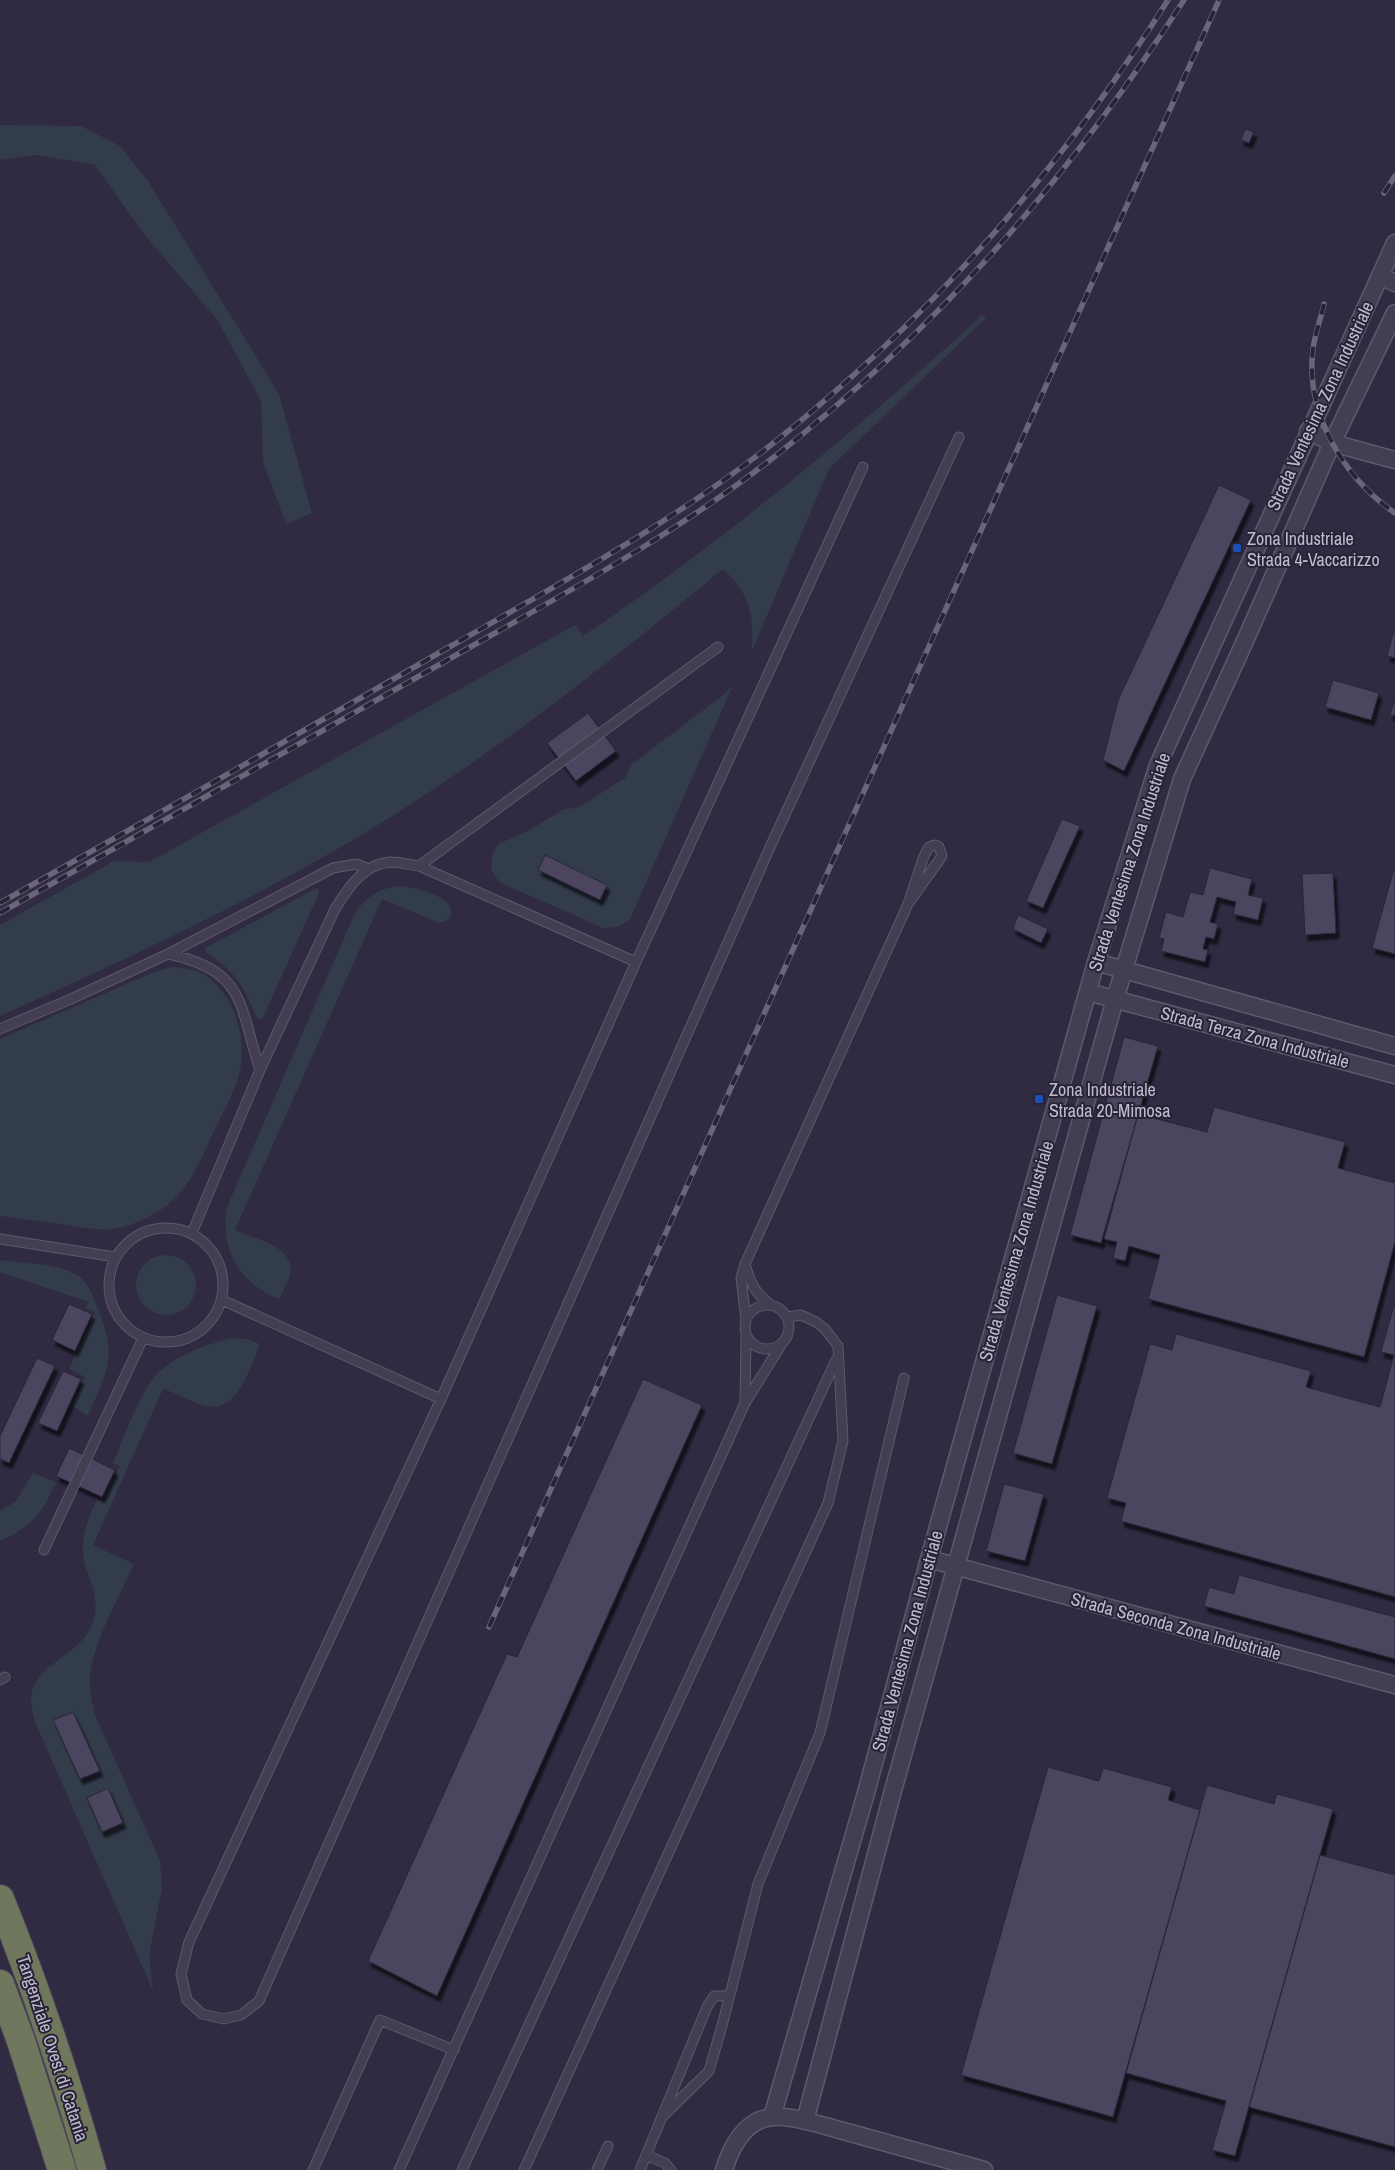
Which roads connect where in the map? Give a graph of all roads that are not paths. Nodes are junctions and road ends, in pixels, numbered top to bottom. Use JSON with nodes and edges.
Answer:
{"nodes":[{"id":1,"x":1395,"y":243,"type":"edge"},
{"id":2,"x":1387,"y":280,"type":"edge"},
{"id":3,"x":1395,"y":313,"type":"edge"},
{"id":4,"x":1355,"y":332,"type":"junction"},
{"id":5,"x":1381,"y":344,"type":"junction"},
{"id":6,"x":1308,"y":431,"type":"junction"},
{"id":7,"x":959,"y":437,"type":"dead end"},
{"id":8,"x":1332,"y":443,"type":"junction"},
{"id":9,"x":1395,"y":460,"type":"edge"},
{"id":10,"x":863,"y":467,"type":"dead end"},
{"id":11,"x":1218,"y":631,"type":"junction"},
{"id":12,"x":1245,"y":641,"type":"junction"},
{"id":13,"x":718,"y":647,"type":"dead end"},
{"id":14,"x":419,"y":866,"type":"junction"},
{"id":15,"x":369,"y":869,"type":"junction"},
{"id":16,"x":908,"y":904,"type":"junction"},
{"id":17,"x":168,"y":954,"type":"junction"},
{"id":18,"x":636,"y":962,"type":"junction"},
{"id":19,"x":1096,"y":962,"type":"junction"},
{"id":20,"x":1123,"y":970,"type":"junction"},
{"id":21,"x":1088,"y":992,"type":"junction"},
{"id":22,"x":1205,"y":993,"type":"junction"},
{"id":23,"x":1115,"y":999,"type":"junction"},
{"id":24,"x":1197,"y":1021,"type":"junction"},
{"id":25,"x":0,"y":1029,"type":"edge"},
{"id":26,"x":1366,"y":1038,"type":"junction"},
{"id":27,"x":1395,"y":1046,"type":"edge"},
{"id":28,"x":1358,"y":1065,"type":"junction"},
{"id":29,"x":260,"y":1070,"type":"junction"},
{"id":30,"x":1395,"y":1076,"type":"edge"},
{"id":31,"x":1052,"y":1121,"type":"junction"},
{"id":32,"x":1079,"y":1128,"type":"junction"},
{"id":33,"x":192,"y":1234,"type":"junction"},
{"id":34,"x":0,"y":1239,"type":"edge"},
{"id":35,"x":1017,"y":1246,"type":"junction"},
{"id":36,"x":1044,"y":1253,"type":"junction"},
{"id":37,"x":116,"y":1257,"type":"junction"},
{"id":38,"x":745,"y":1264,"type":"junction"},
{"id":39,"x":222,"y":1300,"type":"junction"},
{"id":40,"x":770,"y":1304,"type":"junction"},
{"id":41,"x":788,"y":1317,"type":"junction"},
{"id":42,"x":746,"y":1320,"type":"junction"},
{"id":43,"x":746,"y":1336,"type":"junction"},
{"id":44,"x":143,"y":1338,"type":"junction"},
{"id":45,"x":781,"y":1345,"type":"junction"},
{"id":46,"x":838,"y":1357,"type":"junction"},
{"id":47,"x":904,"y":1378,"type":"dead end"},
{"id":48,"x":442,"y":1399,"type":"junction"},
{"id":49,"x":745,"y":1403,"type":"junction"},
{"id":50,"x":44,"y":1550,"type":"dead end"},
{"id":51,"x":929,"y":1558,"type":"junction"},
{"id":52,"x":957,"y":1567,"type":"junction"},
{"id":53,"x":1395,"y":1686,"type":"edge"},
{"id":54,"x":0,"y":1899,"type":"edge"},
{"id":55,"x":0,"y":1984,"type":"edge"},
{"id":56,"x":729,"y":1996,"type":"junction"},
{"id":57,"x":454,"y":2050,"type":"junction"},
{"id":58,"x":70,"y":2088,"type":"junction"},
{"id":59,"x":662,"y":2117,"type":"junction"},
{"id":60,"x":772,"y":2117,"type":"junction"},
{"id":61,"x":805,"y":2121,"type":"junction"},
{"id":62,"x":608,"y":2146,"type":"dead end"},
{"id":63,"x":646,"y":2155,"type":"junction"},
{"id":64,"x":62,"y":2170,"type":"edge"},
{"id":65,"x":92,"y":2170,"type":"edge"},
{"id":66,"x":104,"y":2170,"type":"edge"},
{"id":67,"x":313,"y":2170,"type":"edge"},
{"id":68,"x":399,"y":2170,"type":"edge"},
{"id":69,"x":462,"y":2170,"type":"edge"},
{"id":70,"x":524,"y":2170,"type":"edge"},
{"id":71,"x":598,"y":2170,"type":"edge"},
{"id":72,"x":640,"y":2170,"type":"edge"},
{"id":73,"x":671,"y":2170,"type":"edge"},
{"id":74,"x":724,"y":2170,"type":"edge"},
{"id":75,"x":984,"y":2170,"type":"edge"}],
"edges":[{"from":1,"to":2,"type":"street","name":"Strada Ventesima Zona Industriale"},
{"from":2,"to":4,"type":"street","name":"Strada Ventesima Zona Industriale"},
{"from":3,"to":5,"type":"street","name":"Strada Ventesima Zona Industriale"},
{"from":4,"to":5,"type":"street"},
{"from":4,"to":6,"type":"street","name":"Strada Ventesima Zona Industriale"},
{"from":5,"to":8,"type":"street","name":"Strada Ventesima Zona Industriale"},
{"from":6,"to":8,"type":"street"},
{"from":6,"to":11,"type":"street","name":"Strada Ventesima Zona Industriale"},
{"from":7,"to":48,"type":"lane"},
{"from":8,"to":9,"type":"street"},
{"from":8,"to":12,"type":"street","name":"Strada Ventesima Zona Industriale"},
{"from":10,"to":18,"type":"lane"},
{"from":11,"to":12,"type":"street"},
{"from":11,"to":19,"type":"street","name":"Strada Ventesima Zona Industriale"},
{"from":12,"to":20,"type":"street","name":"Strada Ventesima Zona Industriale"},
{"from":13,"to":14,"type":"lane"},
{"from":14,"to":15,"type":"lane"},
{"from":14,"to":18,"type":"lane"},
{"from":15,"to":17,"type":"lane"},
{"from":15,"to":29,"type":"lane"},
{"from":16,"to":16,"type":"lane"},
{"from":16,"to":38,"type":"lane"},
{"from":17,"to":25,"type":"lane"},
{"from":17,"to":29,"type":"lane"},
{"from":18,"to":48,"type":"lane"},
{"from":19,"to":20,"type":"street","name":"Strada Terza Zona Industriale"},
{"from":19,"to":21,"type":"street","name":"Strada Ventesima Zona Industriale"},
{"from":20,"to":22,"type":"street","name":"Strada Terza Zona Industriale"},
{"from":20,"to":23,"type":"street","name":"Strada Ventesima Zona Industriale"},
{"from":21,"to":23,"type":"street","name":"Strada Terza Zona Industriale"},
{"from":21,"to":31,"type":"street","name":"Strada Ventesima Zona Industriale"},
{"from":22,"to":24,"type":"street"},
{"from":22,"to":26,"type":"street","name":"Strada Terza Zona Industriale"},
{"from":23,"to":24,"type":"street","name":"Strada Terza Zona Industriale"},
{"from":23,"to":32,"type":"street","name":"Strada Ventesima Zona Industriale"},
{"from":24,"to":28,"type":"street","name":"Strada Terza Zona Industriale"},
{"from":26,"to":27,"type":"street","name":"Strada Terza Zona Industriale"},
{"from":26,"to":28,"type":"street"},
{"from":28,"to":30,"type":"street","name":"Strada Terza Zona Industriale"},
{"from":29,"to":33,"type":"lane"},
{"from":31,"to":32,"type":"street"},
{"from":31,"to":35,"type":"street","name":"Strada Ventesima Zona Industriale"},
{"from":32,"to":36,"type":"street","name":"Strada Ventesima Zona Industriale"},
{"from":33,"to":37,"type":"lane"},
{"from":33,"to":39,"type":"lane"},
{"from":34,"to":37,"type":"lane"},
{"from":35,"to":36,"type":"street"},
{"from":35,"to":51,"type":"street","name":"Strada Ventesima Zona Industriale"},
{"from":36,"to":52,"type":"street","name":"Strada Ventesima Zona Industriale"},
{"from":37,"to":44,"type":"lane"},
{"from":38,"to":40,"type":"lane"},
{"from":38,"to":42,"type":"lane"},
{"from":39,"to":44,"type":"lane"},
{"from":39,"to":48,"type":"lane"},
{"from":40,"to":41,"type":"lane"},
{"from":40,"to":42,"type":"lane"},
{"from":41,"to":45,"type":"lane"},
{"from":41,"to":46,"type":"lane"},
{"from":42,"to":43,"type":"lane"},
{"from":43,"to":45,"type":"lane"},
{"from":43,"to":49,"type":"lane"},
{"from":44,"to":50,"type":"lane"},
{"from":45,"to":49,"type":"lane"},
{"from":46,"to":69,"type":"lane"},
{"from":46,"to":70,"type":"lane"},
{"from":47,"to":56,"type":"lane"},
{"from":49,"to":57,"type":"lane"},
{"from":51,"to":52,"type":"street","name":"Strada Seconda Zona Industriale"},
{"from":51,"to":60,"type":"street","name":"Strada Ventesima Zona Industriale"},
{"from":52,"to":53,"type":"street","name":"Strada Seconda Zona Industriale"},
{"from":52,"to":61,"type":"street","name":"Strada Ventesima Zona Industriale"},
{"from":54,"to":58,"type":"highway","name":"Tangenziale Ovest di Catania"},
{"from":55,"to":64,"type":"highway","name":"Tangenziale Ovest di Catania"},
{"from":56,"to":59,"type":"lane"},
{"from":56,"to":59,"type":"lane"},
{"from":57,"to":67,"type":"lane"},
{"from":57,"to":68,"type":"lane"},
{"from":58,"to":65,"type":"highway","name":"Tangenziale Ovest di Catania"},
{"from":58,"to":66,"type":"highway"},
{"from":59,"to":63,"type":"lane"},
{"from":60,"to":61,"type":"street"},
{"from":60,"to":74,"type":"street"},
{"from":61,"to":75,"type":"street"},
{"from":62,"to":71,"type":"lane"},
{"from":63,"to":72,"type":"lane"},
{"from":63,"to":73,"type":"lane"}]}
